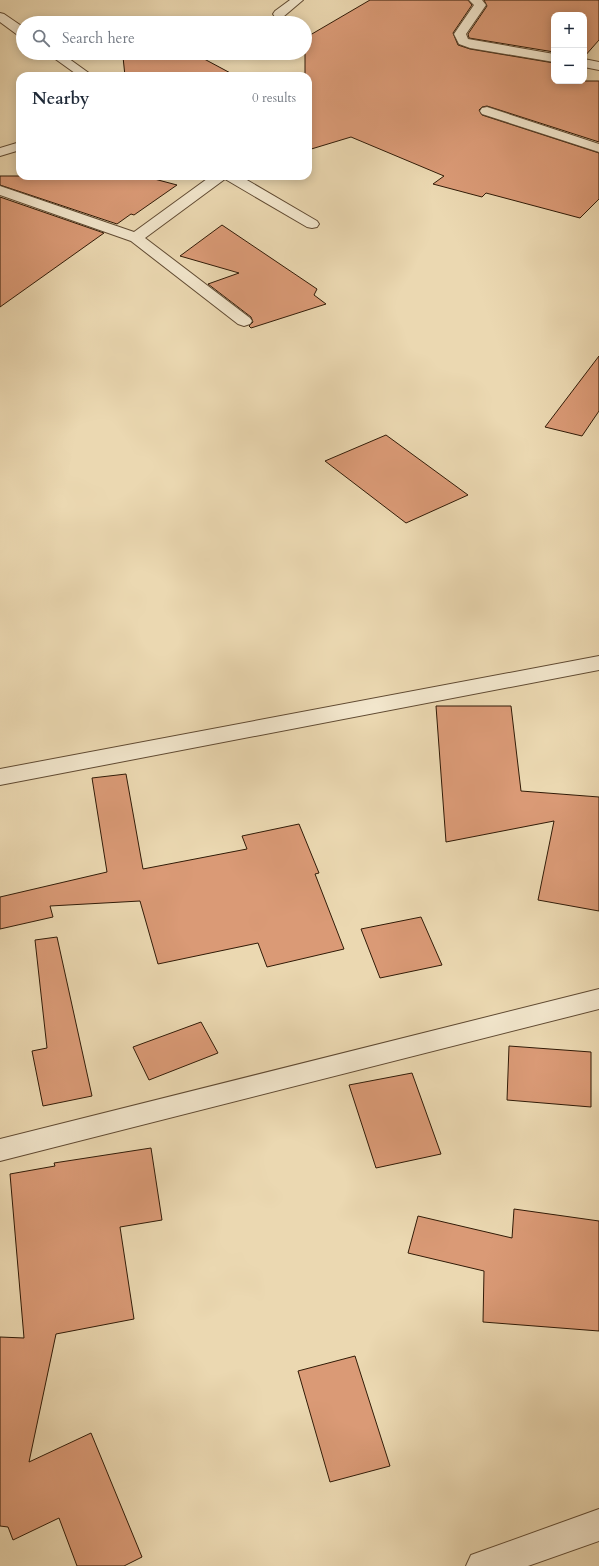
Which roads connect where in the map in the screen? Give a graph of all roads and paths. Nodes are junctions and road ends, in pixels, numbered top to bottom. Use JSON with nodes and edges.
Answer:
{"nodes":[{"id":1,"x":297,"y":0,"type":"edge"},
{"id":2,"x":474,"y":0,"type":"edge"},
{"id":3,"x":279,"y":14,"type":"dead end"},
{"id":4,"x":0,"y":17,"type":"edge"},
{"id":5,"x":16,"y":28,"type":"edge"},
{"id":6,"x":551,"y":58,"type":"edge"},
{"id":7,"x":63,"y":60,"type":"edge"},
{"id":8,"x":587,"y":64,"type":"edge"},
{"id":9,"x":599,"y":66,"type":"edge"},
{"id":10,"x":81,"y":72,"type":"edge"},
{"id":11,"x":487,"y":111,"type":"dead end"},
{"id":12,"x":16,"y":147,"type":"edge"},
{"id":13,"x":599,"y":148,"type":"edge"},
{"id":14,"x":0,"y":152,"type":"edge"},
{"id":15,"x":215,"y":180,"type":"edge"},
{"id":16,"x":237,"y":180,"type":"edge"},
{"id":17,"x":0,"y":190,"type":"edge"},
{"id":18,"x":312,"y":224,"type":"dead end"},
{"id":19,"x":136,"y":238,"type":"junction"},
{"id":20,"x":244,"y":321,"type":"dead end"},
{"id":21,"x":599,"y":664,"type":"edge"},
{"id":22,"x":0,"y":777,"type":"edge"},
{"id":23,"x":599,"y":999,"type":"edge"},
{"id":24,"x":0,"y":1150,"type":"edge"},
{"id":25,"x":599,"y":1525,"type":"edge"},
{"id":26,"x":482,"y":1566,"type":"edge"}],
"edges":[{"from":1,"to":3,"type":"street"},
{"from":2,"to":6,"type":"street"},
{"from":4,"to":5,"type":"street"},
{"from":7,"to":10,"type":"street"},
{"from":8,"to":9,"type":"street"},
{"from":11,"to":13,"type":"street"},
{"from":12,"to":14,"type":"street"},
{"from":15,"to":19,"type":"street"},
{"from":16,"to":18,"type":"street"},
{"from":17,"to":19,"type":"street"},
{"from":19,"to":20,"type":"street"},
{"from":21,"to":22,"type":"street"},
{"from":23,"to":24,"type":"street"},
{"from":25,"to":26,"type":"street"}]}
